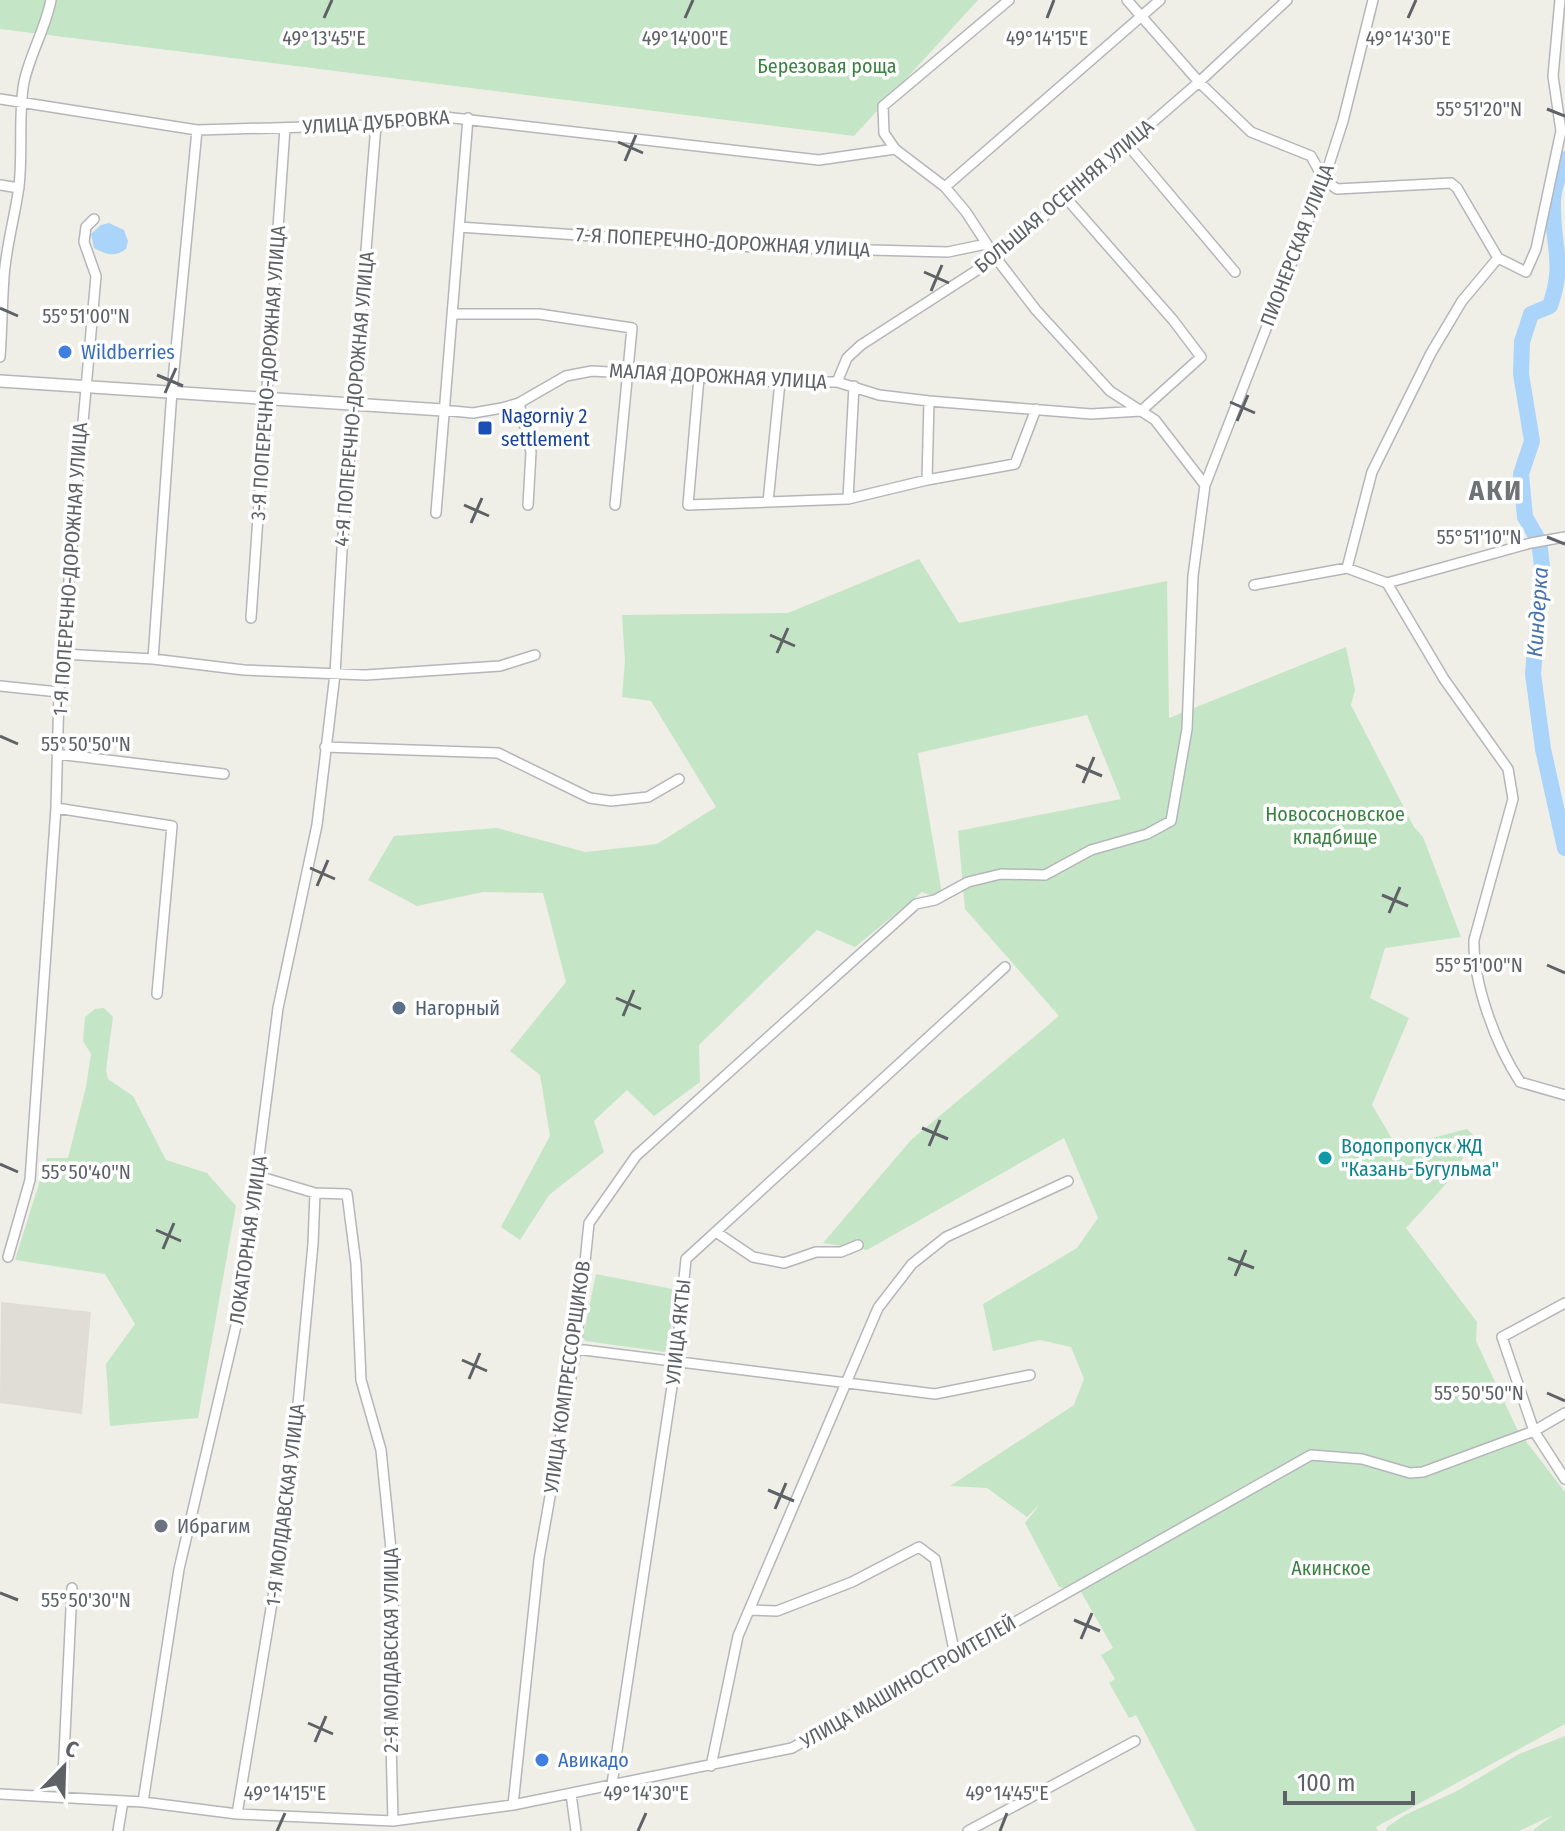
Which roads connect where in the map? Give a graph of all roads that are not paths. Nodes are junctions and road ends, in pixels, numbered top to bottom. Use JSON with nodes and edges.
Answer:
{"nodes":[{"id":1,"x":51,"y":0,"type":"edge"},
{"id":2,"x":1009,"y":0,"type":"edge"},
{"id":3,"x":1127,"y":0,"type":"edge"},
{"id":4,"x":1160,"y":0,"type":"edge"},
{"id":5,"x":1287,"y":0,"type":"edge"},
{"id":6,"x":1373,"y":0,"type":"edge"},
{"id":7,"x":1560,"y":0,"type":"edge"},
{"id":8,"x":1142,"y":16,"type":"junction"},
{"id":9,"x":1199,"y":82,"type":"junction"},
{"id":10,"x":0,"y":99,"type":"edge"},
{"id":11,"x":21,"y":103,"type":"junction"},
{"id":12,"x":468,"y":118,"type":"junction"},
{"id":13,"x":376,"y":125,"type":"junction"},
{"id":14,"x":285,"y":128,"type":"junction"},
{"id":15,"x":197,"y":130,"type":"junction"},
{"id":16,"x":1127,"y":144,"type":"junction"},
{"id":17,"x":895,"y":149,"type":"junction"},
{"id":18,"x":1324,"y":180,"type":"junction"},
{"id":19,"x":0,"y":185,"type":"edge"},
{"id":20,"x":945,"y":187,"type":"junction"},
{"id":21,"x":19,"y":188,"type":"junction"},
{"id":22,"x":1066,"y":198,"type":"junction"},
{"id":23,"x":94,"y":219,"type":"dead end"},
{"id":24,"x":459,"y":227,"type":"junction"},
{"id":25,"x":986,"y":244,"type":"junction"},
{"id":26,"x":996,"y":258,"type":"junction"},
{"id":27,"x":1498,"y":258,"type":"junction"},
{"id":28,"x":1235,"y":272,"type":"dead end"},
{"id":29,"x":2,"y":279,"type":"edge"},
{"id":30,"x":452,"y":314,"type":"junction"},
{"id":31,"x":0,"y":357,"type":"edge"},
{"id":32,"x":628,"y":371,"type":"junction"},
{"id":33,"x":699,"y":377,"type":"junction"},
{"id":34,"x":0,"y":381,"type":"edge"},
{"id":35,"x":780,"y":382,"type":"junction"},
{"id":36,"x":837,"y":382,"type":"junction"},
{"id":37,"x":85,"y":386,"type":"junction"},
{"id":38,"x":854,"y":386,"type":"junction"},
{"id":39,"x":172,"y":391,"type":"junction"},
{"id":40,"x":268,"y":398,"type":"junction"},
{"id":41,"x":929,"y":401,"type":"junction"},
{"id":42,"x":355,"y":402,"type":"junction"},
{"id":43,"x":519,"y":403,"type":"junction"},
{"id":44,"x":1036,"y":409,"type":"junction"},
{"id":45,"x":443,"y":410,"type":"junction"},
{"id":46,"x":1141,"y":411,"type":"junction"},
{"id":47,"x":927,"y":480,"type":"junction"},
{"id":48,"x":1205,"y":485,"type":"junction"},
{"id":49,"x":848,"y":499,"type":"junction"},
{"id":50,"x":768,"y":502,"type":"junction"},
{"id":51,"x":528,"y":505,"type":"dead end"},
{"id":52,"x":615,"y":505,"type":"dead end"},
{"id":53,"x":436,"y":513,"type":"dead end"},
{"id":54,"x":1565,"y":537,"type":"edge"},
{"id":55,"x":1347,"y":568,"type":"junction"},
{"id":56,"x":1387,"y":583,"type":"junction"},
{"id":57,"x":1254,"y":585,"type":"dead end"},
{"id":58,"x":251,"y":618,"type":"dead end"},
{"id":59,"x":63,"y":654,"type":"junction"},
{"id":60,"x":535,"y":655,"type":"dead end"},
{"id":61,"x":153,"y":659,"type":"junction"},
{"id":62,"x":335,"y":674,"type":"junction"},
{"id":63,"x":0,"y":686,"type":"edge"},
{"id":64,"x":59,"y":692,"type":"junction"},
{"id":65,"x":325,"y":747,"type":"junction"},
{"id":66,"x":57,"y":754,"type":"junction"},
{"id":67,"x":224,"y":774,"type":"dead end"},
{"id":68,"x":679,"y":779,"type":"dead end"},
{"id":69,"x":56,"y":808,"type":"junction"},
{"id":70,"x":968,"y":882,"type":"joint"},
{"id":71,"x":1005,"y":967,"type":"dead end"},
{"id":72,"x":157,"y":994,"type":"dead end"},
{"id":73,"x":1565,"y":1095,"type":"edge"},
{"id":74,"x":258,"y":1176,"type":"junction"},
{"id":75,"x":1068,"y":1181,"type":"dead end"},
{"id":76,"x":315,"y":1193,"type":"junction"},
{"id":77,"x":716,"y":1232,"type":"junction"},
{"id":78,"x":858,"y":1245,"type":"dead end"},
{"id":79,"x":8,"y":1257,"type":"dead end"},
{"id":80,"x":1565,"y":1303,"type":"edge"},
{"id":81,"x":576,"y":1349,"type":"junction"},
{"id":82,"x":676,"y":1360,"type":"junction"},
{"id":83,"x":1030,"y":1375,"type":"dead end"},
{"id":84,"x":845,"y":1383,"type":"junction"},
{"id":85,"x":1565,"y":1413,"type":"edge"},
{"id":86,"x":1534,"y":1431,"type":"junction"},
{"id":87,"x":1565,"y":1479,"type":"edge"},
{"id":88,"x":72,"y":1588,"type":"dead end"},
{"id":89,"x":750,"y":1610,"type":"junction"},
{"id":90,"x":955,"y":1655,"type":"junction"},
{"id":91,"x":1135,"y":1741,"type":"dead end"},
{"id":92,"x":711,"y":1766,"type":"junction"},
{"id":93,"x":612,"y":1784,"type":"junction"},
{"id":94,"x":0,"y":1794,"type":"edge"},
{"id":95,"x":571,"y":1794,"type":"junction"},
{"id":96,"x":62,"y":1797,"type":"junction"},
{"id":97,"x":123,"y":1801,"type":"junction"},
{"id":98,"x":143,"y":1802,"type":"junction"},
{"id":99,"x":513,"y":1805,"type":"junction"},
{"id":100,"x":237,"y":1814,"type":"junction"},
{"id":101,"x":393,"y":1821,"type":"junction"},
{"id":102,"x":118,"y":1831,"type":"edge"},
{"id":103,"x":576,"y":1831,"type":"edge"},
{"id":104,"x":968,"y":1831,"type":"edge"}],
"edges":[{"from":1,"to":11,"type":"street"},
{"from":2,"to":17,"type":"street"},
{"from":3,"to":8,"type":"street"},
{"from":4,"to":8,"type":"street"},
{"from":5,"to":9,"type":"street","name":"БОЛЬШАЯ ОСЕННЯЯ УЛИЦА"},
{"from":6,"to":18,"type":"street","name":"ПИОНЕРСКАЯ УЛИЦА"},
{"from":7,"to":27,"type":"street"},
{"from":8,"to":9,"type":"street"},
{"from":8,"to":20,"type":"street"},
{"from":9,"to":16,"type":"street","name":"БОЛЬШАЯ ОСЕННЯЯ УЛИЦА"},
{"from":9,"to":18,"type":"street"},
{"from":10,"to":11,"type":"street","name":"УЛИЦА ДУБРОВКА"},
{"from":11,"to":15,"type":"street","name":"УЛИЦА ДУБРОВКА"},
{"from":11,"to":21,"type":"street"},
{"from":12,"to":13,"type":"street","name":"УЛИЦА ДУБРОВКА"},
{"from":12,"to":17,"type":"street","name":"УЛИЦА ДУБРОВКА"},
{"from":12,"to":24,"type":"street"},
{"from":13,"to":14,"type":"street","name":"УЛИЦА ДУБРОВКА"},
{"from":13,"to":42,"type":"street","name":"4-Я ПОПЕРЕЧНО-ДОРОЖНАЯ УЛИЦА"},
{"from":14,"to":15,"type":"street","name":"УЛИЦА ДУБРОВКА"},
{"from":14,"to":40,"type":"street","name":"3-Я ПОПЕРЕЧНО-ДОРОЖНАЯ УЛИЦА"},
{"from":15,"to":39,"type":"street"},
{"from":16,"to":22,"type":"street","name":"БОЛЬШАЯ ОСЕННЯЯ УЛИЦА"},
{"from":16,"to":28,"type":"street"},
{"from":17,"to":20,"type":"street"},
{"from":18,"to":27,"type":"street"},
{"from":18,"to":48,"type":"street","name":"ПИОНЕРСКАЯ УЛИЦА"},
{"from":19,"to":21,"type":"street"},
{"from":20,"to":25,"type":"street"},
{"from":21,"to":29,"type":"street"},
{"from":22,"to":26,"type":"street","name":"БОЛЬШАЯ ОСЕННЯЯ УЛИЦА"},
{"from":22,"to":46,"type":"street"},
{"from":23,"to":37,"type":"street","name":"1-Я ПОПЕРЕЧНО-ДОРОЖНАЯ УЛИЦА"},
{"from":24,"to":25,"type":"street","name":"7-Я ПОПЕРЕЧНО-ДОРОЖНАЯ УЛИЦА"},
{"from":24,"to":30,"type":"street"},
{"from":25,"to":26,"type":"street"},
{"from":26,"to":36,"type":"street","name":"БОЛЬШАЯ ОСЕННЯЯ УЛИЦА"},
{"from":26,"to":46,"type":"street"},
{"from":27,"to":55,"type":"street"},
{"from":29,"to":31,"type":"street"},
{"from":30,"to":32,"type":"street"},
{"from":30,"to":45,"type":"street"},
{"from":32,"to":33,"type":"street","name":"МАЛАЯ ДОРОЖНАЯ УЛИЦА"},
{"from":32,"to":43,"type":"street","name":"МАЛАЯ ДОРОЖНАЯ УЛИЦА"},
{"from":32,"to":52,"type":"street"},
{"from":33,"to":35,"type":"street","name":"МАЛАЯ ДОРОЖНАЯ УЛИЦА"},
{"from":33,"to":50,"type":"street"},
{"from":34,"to":37,"type":"street"},
{"from":35,"to":36,"type":"street","name":"МАЛАЯ ДОРОЖНАЯ УЛИЦА"},
{"from":35,"to":50,"type":"street"},
{"from":36,"to":38,"type":"street","name":"МАЛАЯ ДОРОЖНАЯ УЛИЦА"},
{"from":37,"to":39,"type":"street"},
{"from":37,"to":59,"type":"street","name":"1-Я ПОПЕРЕЧНО-ДОРОЖНАЯ УЛИЦА"},
{"from":38,"to":41,"type":"street","name":"МАЛАЯ ДОРОЖНАЯ УЛИЦА"},
{"from":38,"to":49,"type":"street"},
{"from":39,"to":40,"type":"street"},
{"from":39,"to":61,"type":"street"},
{"from":40,"to":42,"type":"street"},
{"from":40,"to":58,"type":"street","name":"3-Я ПОПЕРЕЧНО-ДОРОЖНАЯ УЛИЦА"},
{"from":41,"to":44,"type":"street","name":"МАЛАЯ ДОРОЖНАЯ УЛИЦА"},
{"from":41,"to":47,"type":"street"},
{"from":42,"to":45,"type":"street"},
{"from":42,"to":62,"type":"street","name":"4-Я ПОПЕРЕЧНО-ДОРОЖНАЯ УЛИЦА"},
{"from":43,"to":45,"type":"street","name":"МАЛАЯ ДОРОЖНАЯ УЛИЦА"},
{"from":43,"to":51,"type":"street"},
{"from":44,"to":46,"type":"street","name":"МАЛАЯ ДОРОЖНАЯ УЛИЦА"},
{"from":44,"to":47,"type":"street"},
{"from":45,"to":53,"type":"street"},
{"from":46,"to":48,"type":"street"},
{"from":47,"to":49,"type":"street"},
{"from":48,"to":70,"type":"street","name":"ПИОНЕРСКАЯ УЛИЦА"},
{"from":49,"to":50,"type":"street"},
{"from":54,"to":56,"type":"street"},
{"from":55,"to":56,"type":"street"},
{"from":55,"to":57,"type":"street"},
{"from":56,"to":73,"type":"street"},
{"from":59,"to":61,"type":"street"},
{"from":59,"to":64,"type":"street","name":"1-Я ПОПЕРЕЧНО-ДОРОЖНАЯ УЛИЦА"},
{"from":60,"to":62,"type":"street"},
{"from":61,"to":62,"type":"street"},
{"from":62,"to":65,"type":"street","name":"ЛОКАТОРНАЯ УЛИЦА"},
{"from":63,"to":64,"type":"street"},
{"from":64,"to":66,"type":"street","name":"1-Я ПОПЕРЕЧНО-ДОРОЖНАЯ УЛИЦА"},
{"from":65,"to":68,"type":"street"},
{"from":65,"to":74,"type":"street","name":"ЛОКАТОРНАЯ УЛИЦА"},
{"from":66,"to":67,"type":"street"},
{"from":66,"to":69,"type":"street","name":"1-Я ПОПЕРЕЧНО-ДОРОЖНАЯ УЛИЦА"},
{"from":69,"to":72,"type":"street"},
{"from":69,"to":79,"type":"street","name":"1-Я ПОПЕРЕЧНО-ДОРОЖНАЯ УЛИЦА"},
{"from":70,"to":81,"type":"street","name":"УЛИЦА КОМПРЕССОРЩИКОВ"},
{"from":71,"to":77,"type":"street","name":"УЛИЦА ЯКТЫ"},
{"from":74,"to":76,"type":"street"},
{"from":74,"to":98,"type":"street","name":"ЛОКАТОРНАЯ УЛИЦА"},
{"from":75,"to":84,"type":"street"},
{"from":76,"to":100,"type":"street","name":"1-Я МОЛДАВСКАЯ УЛИЦА"},
{"from":76,"to":101,"type":"street","name":"2-Я МОЛДАВСКАЯ УЛИЦА"},
{"from":77,"to":78,"type":"street"},
{"from":77,"to":82,"type":"street","name":"УЛИЦА ЯКТЫ"},
{"from":80,"to":86,"type":"street"},
{"from":81,"to":82,"type":"street"},
{"from":81,"to":99,"type":"street","name":"УЛИЦА КОМПРЕССОРЩИКОВ"},
{"from":82,"to":84,"type":"street"},
{"from":82,"to":93,"type":"street","name":"УЛИЦА ЯКТЫ"},
{"from":83,"to":84,"type":"street"},
{"from":84,"to":89,"type":"street"},
{"from":85,"to":86,"type":"street","name":"УЛИЦА МАШИНОСТРОИТЕЛЕЙ"},
{"from":86,"to":87,"type":"street"},
{"from":86,"to":90,"type":"street","name":"УЛИЦА МАШИНОСТРОИТЕЛЕЙ"},
{"from":88,"to":96,"type":"street"},
{"from":89,"to":90,"type":"street"},
{"from":89,"to":92,"type":"street"},
{"from":90,"to":92,"type":"street","name":"УЛИЦА МАШИНОСТРОИТЕЛЕЙ"},
{"from":91,"to":104,"type":"street"},
{"from":92,"to":93,"type":"street","name":"УЛИЦА МАШИНОСТРОИТЕЛЕЙ"},
{"from":93,"to":95,"type":"street","name":"УЛИЦА МАШИНОСТРОИТЕЛЕЙ"},
{"from":94,"to":96,"type":"street","name":"УЛИЦА МАШИНОСТРОИТЕЛЕЙ"},
{"from":95,"to":99,"type":"street","name":"УЛИЦА МАШИНОСТРОИТЕЛЕЙ"},
{"from":95,"to":103,"type":"street"},
{"from":96,"to":97,"type":"street","name":"УЛИЦА МАШИНОСТРОИТЕЛЕЙ"},
{"from":97,"to":98,"type":"street","name":"УЛИЦА МАШИНОСТРОИТЕЛЕЙ"},
{"from":97,"to":102,"type":"street"},
{"from":98,"to":100,"type":"street","name":"УЛИЦА МАШИНОСТРОИТЕЛЕЙ"},
{"from":99,"to":101,"type":"street","name":"УЛИЦА МАШИНОСТРОИТЕЛЕЙ"},
{"from":100,"to":101,"type":"street","name":"УЛИЦА МАШИНОСТРОИТЕЛЕЙ"}]}
